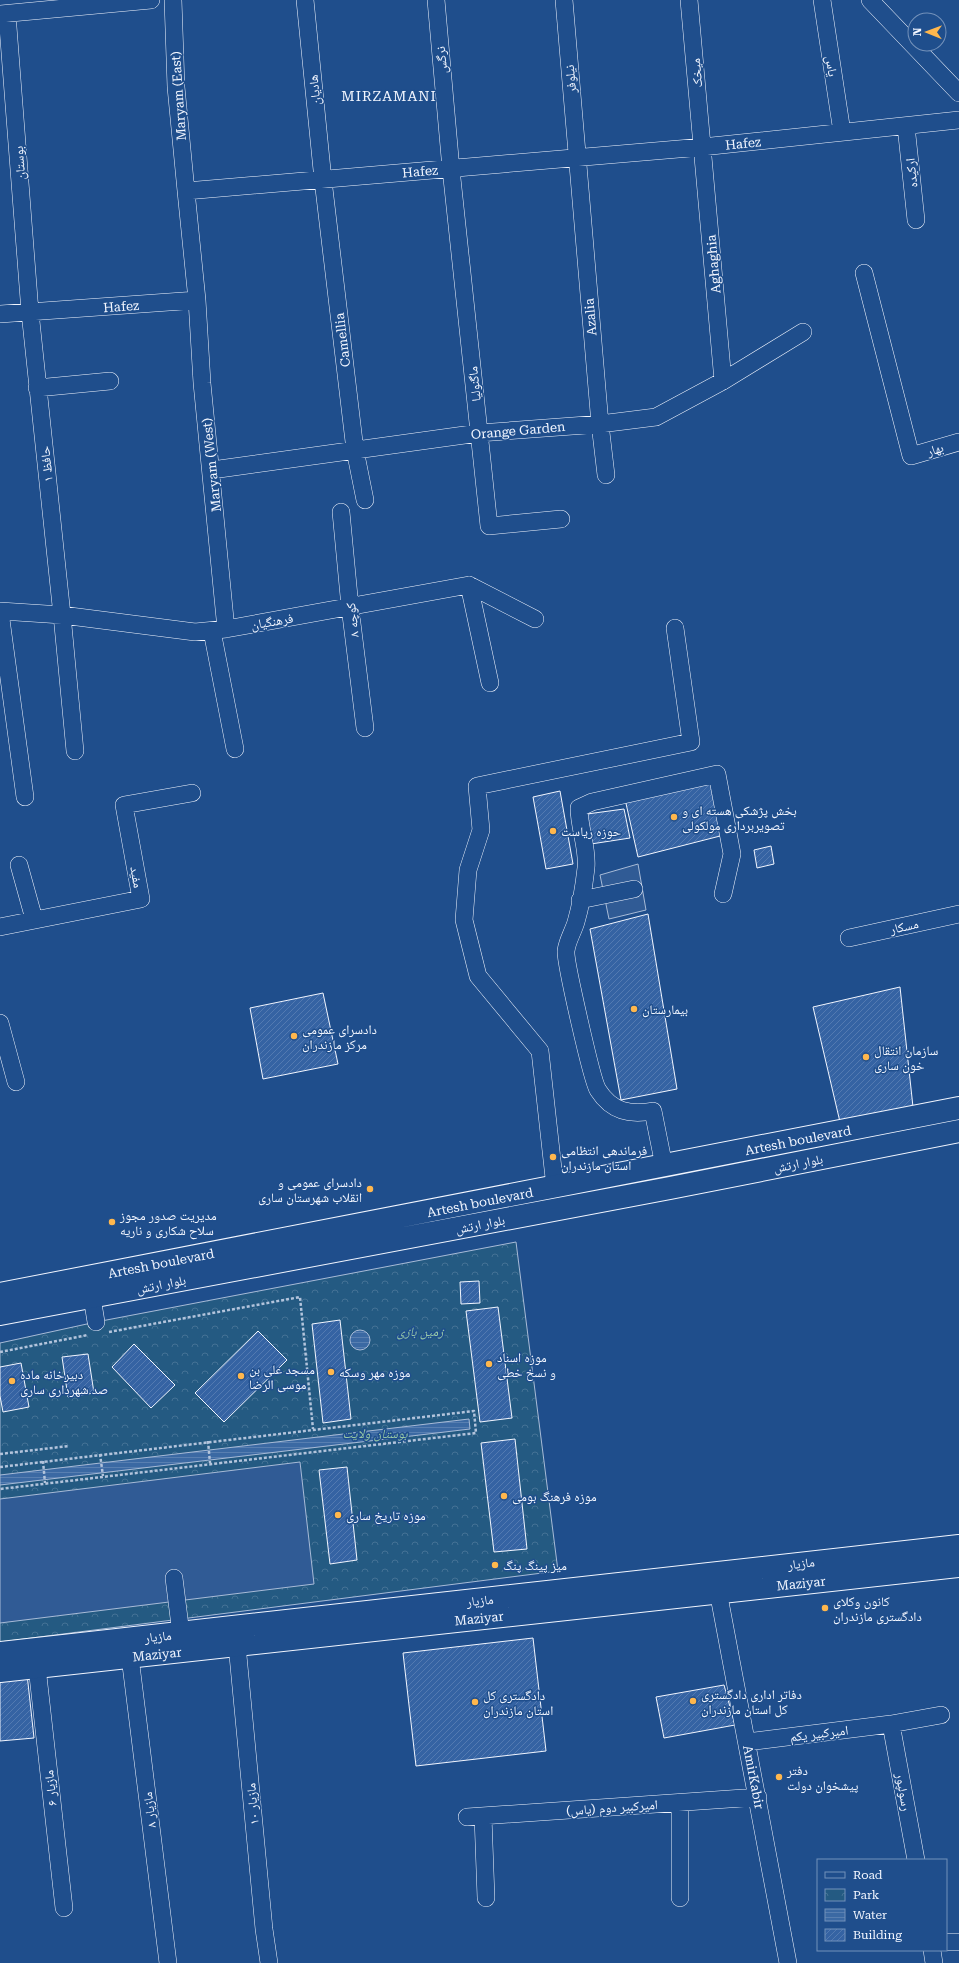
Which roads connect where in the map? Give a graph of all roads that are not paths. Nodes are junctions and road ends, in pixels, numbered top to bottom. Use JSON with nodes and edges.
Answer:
{"nodes":[{"id":1,"x":151,"y":0,"type":"edge"},
{"id":2,"x":173,"y":0,"type":"edge"},
{"id":3,"x":305,"y":0,"type":"edge"},
{"id":4,"x":436,"y":0,"type":"edge"},
{"id":5,"x":564,"y":0,"type":"edge"},
{"id":6,"x":689,"y":0,"type":"edge"},
{"id":7,"x":822,"y":0,"type":"edge"},
{"id":8,"x":870,"y":0,"type":"edge"},
{"id":9,"x":4,"y":14,"type":"edge"},
{"id":10,"x":959,"y":93,"type":"edge"},
{"id":11,"x":959,"y":120,"type":"edge"},
{"id":12,"x":906,"y":126,"type":"junction"},
{"id":13,"x":842,"y":132,"type":"junction"},
{"id":14,"x":702,"y":147,"type":"junction"},
{"id":15,"x":576,"y":158,"type":"junction"},
{"id":16,"x":451,"y":169,"type":"junction"},
{"id":17,"x":323,"y":180,"type":"junction"},
{"id":18,"x":186,"y":192,"type":"junction"},
{"id":19,"x":916,"y":220,"type":"dead end"},
{"id":20,"x":864,"y":273,"type":"dead end"},
{"id":21,"x":197,"y":300,"type":"junction"},
{"id":22,"x":30,"y":312,"type":"junction"},
{"id":23,"x":0,"y":314,"type":"edge"},
{"id":24,"x":803,"y":332,"type":"dead end"},
{"id":25,"x":110,"y":381,"type":"dead end"},
{"id":26,"x":723,"y":381,"type":"junction"},
{"id":27,"x":38,"y":388,"type":"junction"},
{"id":28,"x":600,"y":424,"type":"junction"},
{"id":29,"x":479,"y":433,"type":"junction"},
{"id":30,"x":959,"y":442,"type":"edge"},
{"id":31,"x":355,"y":450,"type":"junction"},
{"id":32,"x":212,"y":470,"type":"junction"},
{"id":33,"x":606,"y":475,"type":"dead end"},
{"id":34,"x":365,"y":500,"type":"dead end"},
{"id":35,"x":341,"y":512,"type":"dead end"},
{"id":36,"x":561,"y":519,"type":"dead end"},
{"id":37,"x":470,"y":585,"type":"junction"},
{"id":38,"x":350,"y":607,"type":"junction"},
{"id":39,"x":0,"y":611,"type":"edge"},
{"id":40,"x":62,"y":615,"type":"junction"},
{"id":41,"x":535,"y":619,"type":"dead end"},
{"id":42,"x":676,"y":628,"type":"dead end"},
{"id":43,"x":219,"y":630,"type":"junction"},
{"id":44,"x":490,"y":683,"type":"dead end"},
{"id":45,"x":365,"y":728,"type":"dead end"},
{"id":46,"x":235,"y":749,"type":"dead end"},
{"id":47,"x":75,"y":751,"type":"dead end"},
{"id":48,"x":192,"y":793,"type":"dead end"},
{"id":49,"x":24,"y":797,"type":"dead end"},
{"id":50,"x":19,"y":866,"type":"dead end"},
{"id":51,"x":634,"y":888,"type":"dead end"},
{"id":52,"x":723,"y":894,"type":"dead end"},
{"id":53,"x":580,"y":900,"type":"junction"},
{"id":54,"x":959,"y":914,"type":"edge"},
{"id":55,"x":34,"y":919,"type":"junction"},
{"id":56,"x":0,"y":926,"type":"edge"},
{"id":57,"x":849,"y":938,"type":"dead end"},
{"id":58,"x":0,"y":1023,"type":"edge"},
{"id":59,"x":16,"y":1082,"type":"dead end"},
{"id":60,"x":959,"y":1108,"type":"edge"},
{"id":61,"x":959,"y":1131,"type":"edge"},
{"id":62,"x":664,"y":1166,"type":"junction"},
{"id":63,"x":555,"y":1187,"type":"junction"},
{"id":64,"x":668,"y":1188,"type":"junction"},
{"id":65,"x":559,"y":1209,"type":"junction"},
{"id":66,"x":0,"y":1294,"type":"edge"},
{"id":67,"x":92,"y":1297,"type":"junction"},
{"id":68,"x":0,"y":1314,"type":"edge"},
{"id":69,"x":97,"y":1330,"type":"road end"},
{"id":70,"x":959,"y":1546,"type":"edge"},
{"id":71,"x":959,"y":1566,"type":"edge"},
{"id":72,"x":174,"y":1578,"type":"dead end"},
{"id":73,"x":718,"y":1591,"type":"junction"},
{"id":74,"x":560,"y":1600,"type":"junction"},
{"id":75,"x":170,"y":1641,"type":"junction"},
{"id":76,"x":237,"y":1645,"type":"junction"},
{"id":77,"x":0,"y":1653,"type":"edge"},
{"id":78,"x":130,"y":1657,"type":"junction"},
{"id":79,"x":37,"y":1667,"type":"junction"},
{"id":80,"x":0,"y":1671,"type":"edge"},
{"id":81,"x":941,"y":1715,"type":"dead end"},
{"id":82,"x":891,"y":1724,"type":"junction"},
{"id":83,"x":747,"y":1742,"type":"junction"},
{"id":84,"x":758,"y":1797,"type":"junction"},
{"id":85,"x":680,"y":1802,"type":"junction"},
{"id":86,"x":916,"y":1859,"type":"edge"},
{"id":87,"x":486,"y":1898,"type":"dead end"},
{"id":88,"x":680,"y":1898,"type":"dead end"},
{"id":89,"x":64,"y":1908,"type":"dead end"},
{"id":90,"x":947,"y":1942,"type":"edge"},
{"id":91,"x":959,"y":1942,"type":"edge"},
{"id":92,"x":932,"y":1951,"type":"edge"},
{"id":93,"x":168,"y":1963,"type":"edge"},
{"id":94,"x":269,"y":1963,"type":"edge"},
{"id":95,"x":788,"y":1963,"type":"edge"},
{"id":96,"x":934,"y":1963,"type":"edge"}],
"edges":[{"from":1,"to":9,"type":"street"},
{"from":2,"to":18,"type":"street","name":"Maryam (East)"},
{"from":3,"to":17,"type":"street","name":"هادیان"},
{"from":4,"to":16,"type":"street","name":"نرگس"},
{"from":5,"to":15,"type":"street","name":"نیلوفر"},
{"from":6,"to":14,"type":"street","name":"میخک"},
{"from":7,"to":13,"type":"street","name":"یاس"},
{"from":8,"to":10,"type":"street"},
{"from":9,"to":22,"type":"street","name":"بوستان"},
{"from":11,"to":12,"type":"street","name":"Hafez"},
{"from":12,"to":13,"type":"street","name":"Hafez"},
{"from":12,"to":19,"type":"street","name":"ارکیده"},
{"from":13,"to":14,"type":"street","name":"Hafez"},
{"from":14,"to":15,"type":"street","name":"Hafez"},
{"from":14,"to":26,"type":"street","name":"Aghaghia"},
{"from":15,"to":16,"type":"street","name":"Hafez"},
{"from":15,"to":28,"type":"street","name":"Azalia"},
{"from":16,"to":17,"type":"street","name":"Hafez"},
{"from":16,"to":29,"type":"street","name":"ماگنولیا"},
{"from":17,"to":18,"type":"street","name":"Hafez"},
{"from":17,"to":31,"type":"street","name":"Camellia"},
{"from":18,"to":21,"type":"street"},
{"from":20,"to":30,"type":"street","name":"بهار"},
{"from":21,"to":22,"type":"street","name":"Hafez"},
{"from":21,"to":32,"type":"street","name":"Maryam (West)"},
{"from":22,"to":23,"type":"street","name":"Hafez"},
{"from":22,"to":27,"type":"street","name":"حافظ ۱"},
{"from":24,"to":26,"type":"street","name":"Orange Garden"},
{"from":25,"to":27,"type":"street"},
{"from":26,"to":28,"type":"street","name":"Orange Garden"},
{"from":27,"to":40,"type":"street","name":"حافظ ۱"},
{"from":28,"to":29,"type":"street","name":"Orange Garden"},
{"from":28,"to":33,"type":"street","name":"Azalia"},
{"from":29,"to":31,"type":"street","name":"Orange Garden"},
{"from":29,"to":36,"type":"street","name":"ماگنولیا"},
{"from":31,"to":32,"type":"street","name":"Orange Garden"},
{"from":31,"to":34,"type":"street","name":"Camellia"},
{"from":32,"to":43,"type":"street","name":"Maryam (West)"},
{"from":35,"to":38,"type":"street","name":"کوچه ۸"},
{"from":37,"to":38,"type":"street","name":"فرهنگیان"},
{"from":37,"to":41,"type":"street"},
{"from":37,"to":44,"type":"street"},
{"from":38,"to":43,"type":"street","name":"فرهنگیان"},
{"from":38,"to":45,"type":"street","name":"کوچه ۸"},
{"from":39,"to":40,"type":"street","name":"فرهنگیان"},
{"from":39,"to":49,"type":"street"},
{"from":40,"to":43,"type":"street","name":"فرهنگیان"},
{"from":40,"to":47,"type":"street","name":"حافظ ۱"},
{"from":42,"to":63,"type":"street"},
{"from":43,"to":46,"type":"street","name":"Maryam (West)"},
{"from":48,"to":55,"type":"street","name":"مفید"},
{"from":50,"to":55,"type":"street"},
{"from":51,"to":53,"type":"street"},
{"from":52,"to":53,"type":"street"},
{"from":53,"to":62,"type":"street"},
{"from":54,"to":57,"type":"street","name":"مسکار"},
{"from":55,"to":56,"type":"street","name":"مفید"},
{"from":58,"to":59,"type":"street"},
{"from":60,"to":62,"type":"main road","name":"Artesh boulevard"},
{"from":61,"to":64,"type":"main road","name":"بلوار ارتش"},
{"from":62,"to":63,"type":"main road","name":"Artesh boulevard"},
{"from":62,"to":64,"type":"main road"},
{"from":63,"to":65,"type":"main road"},
{"from":63,"to":66,"type":"main road","name":"Artesh boulevard"},
{"from":64,"to":65,"type":"main road","name":"بلوار ارتش"},
{"from":65,"to":67,"type":"main road","name":"بلوار ارتش"},
{"from":67,"to":68,"type":"main road","name":"بلوار ارتش"},
{"from":67,"to":69,"type":"street"},
{"from":70,"to":74,"type":"main road","name":"مازیار"},
{"from":71,"to":73,"type":"main road","name":"Maziyar"},
{"from":72,"to":75,"type":"street"},
{"from":73,"to":74,"type":"main road","name":"Maziyar"},
{"from":73,"to":83,"type":"street","name":"AmirKabir"},
{"from":74,"to":75,"type":"main road","name":"مازیار"},
{"from":74,"to":76,"type":"main road","name":"Maziyar"},
{"from":75,"to":76,"type":"main road","name":"Maziyar"},
{"from":75,"to":77,"type":"main road","name":"مازیار"},
{"from":75,"to":78,"type":"main road","name":"Maziyar"},
{"from":76,"to":94,"type":"street","name":"مازیار ١٠"},
{"from":78,"to":79,"type":"main road","name":"Maziyar"},
{"from":78,"to":93,"type":"street","name":"مازیار ٨"},
{"from":79,"to":80,"type":"main road","name":"Maziyar"},
{"from":79,"to":89,"type":"street","name":"مازیار ۶"},
{"from":81,"to":82,"type":"street","name":"امیرکبیر یکم"},
{"from":82,"to":83,"type":"street","name":"امیرکبیر یکم"},
{"from":82,"to":86,"type":"street","name":"رسولپور"},
{"from":83,"to":84,"type":"street","name":"AmirKabir"},
{"from":84,"to":85,"type":"street","name":"امیرکبیر دوم (یاس)"},
{"from":84,"to":95,"type":"street","name":"AmirKabir"},
{"from":85,"to":87,"type":"street","name":"امیرکبیر دوم (یاس)"},
{"from":85,"to":88,"type":"street"},
{"from":90,"to":91,"type":"street"},
{"from":92,"to":96,"type":"street"}]}
